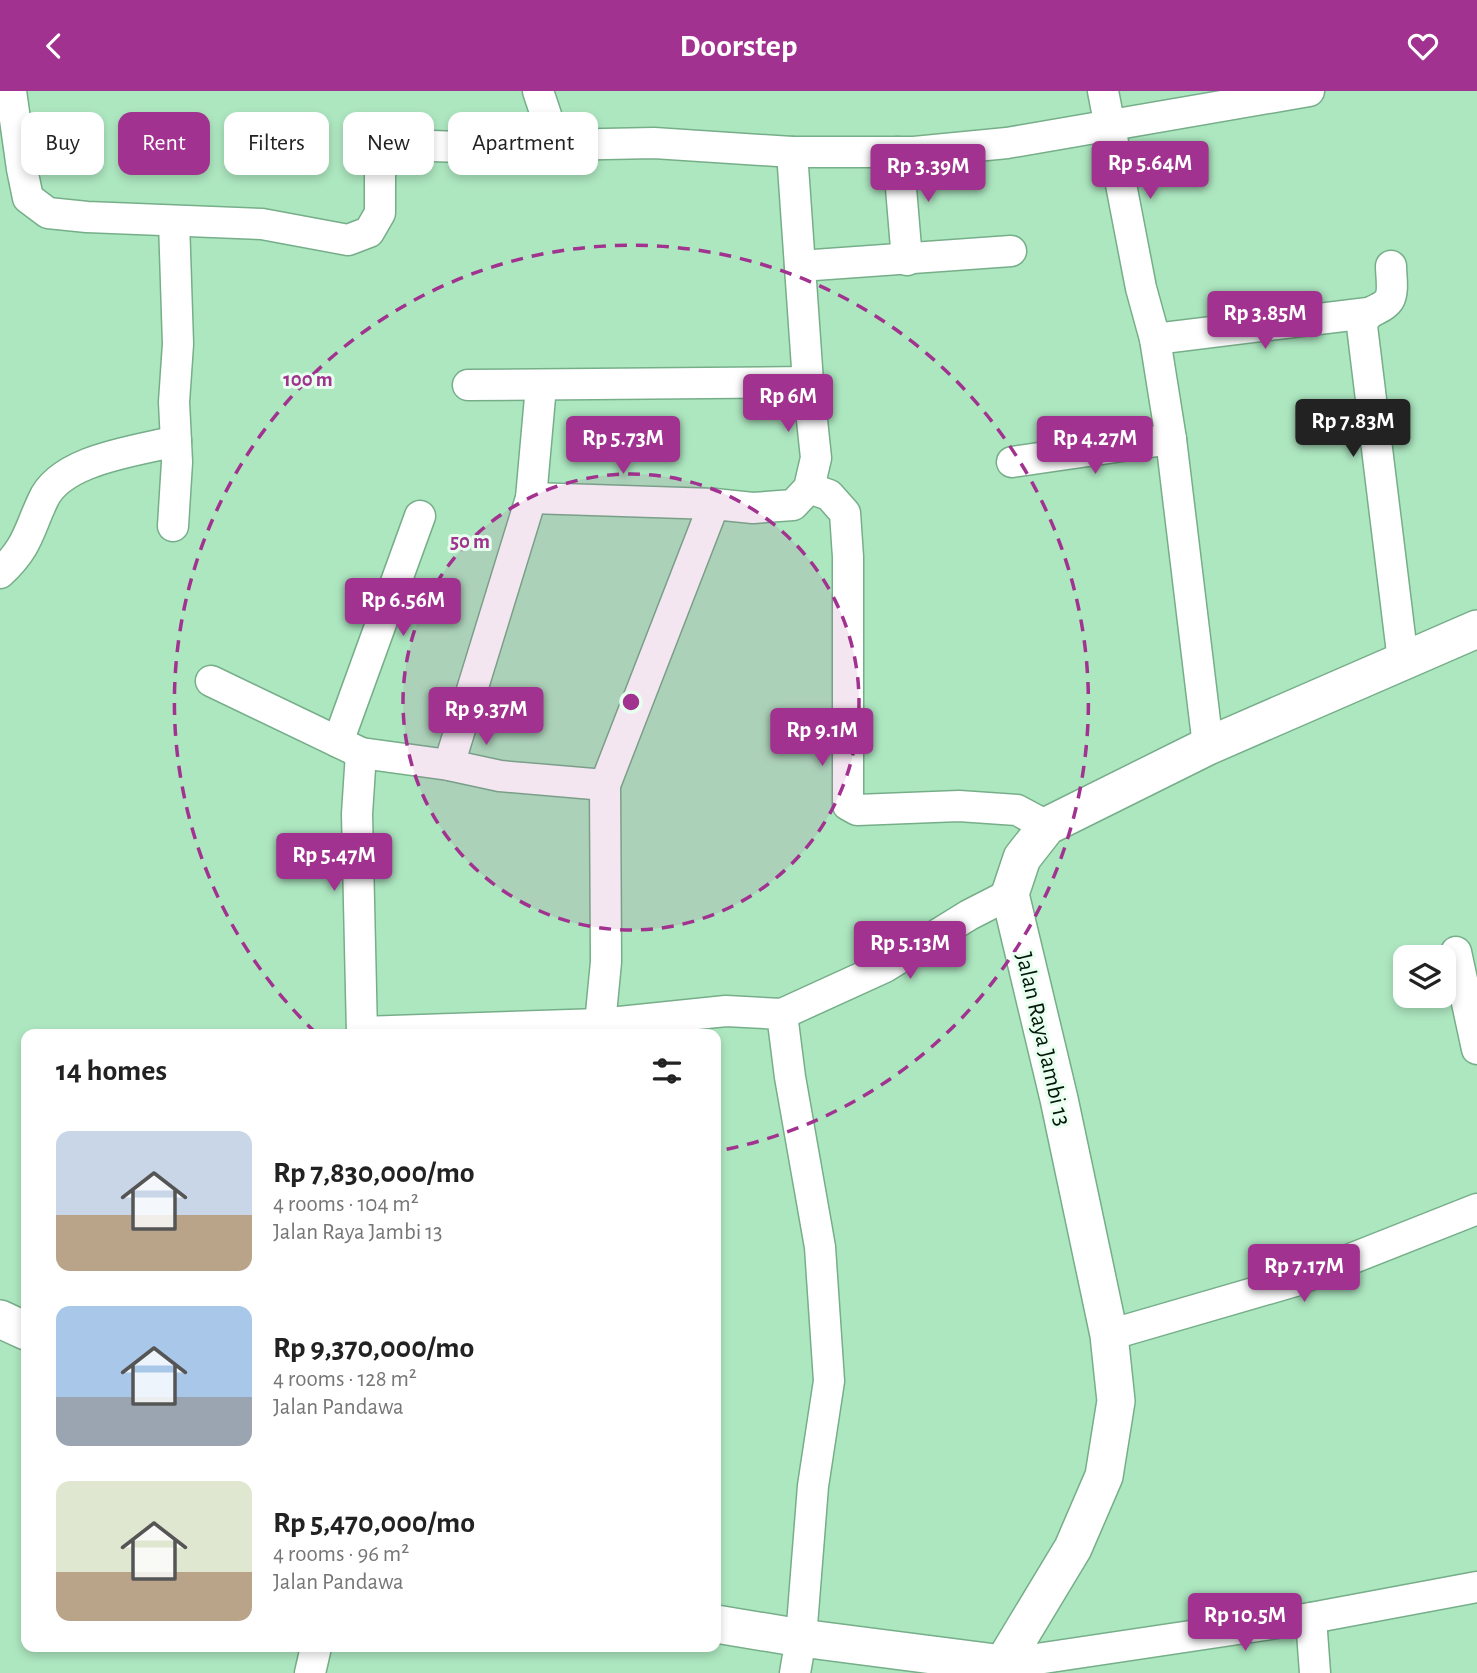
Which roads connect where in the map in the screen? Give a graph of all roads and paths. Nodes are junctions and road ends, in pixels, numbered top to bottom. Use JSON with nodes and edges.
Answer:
{"nodes":[{"id":1,"x":11,"y":91,"type":"edge"},
{"id":2,"x":538,"y":91,"type":"edge"},
{"id":3,"x":1103,"y":91,"type":"edge"},
{"id":4,"x":1309,"y":91,"type":"edge"},
{"id":5,"x":545,"y":112,"type":"edge"},
{"id":6,"x":1110,"y":123,"type":"junction"},
{"id":7,"x":598,"y":144,"type":"edge"},
{"id":8,"x":448,"y":147,"type":"edge"},
{"id":9,"x":792,"y":152,"type":"junction"},
{"id":10,"x":898,"y":152,"type":"junction"},
{"id":11,"x":174,"y":221,"type":"junction"},
{"id":12,"x":1011,"y":251,"type":"dead end"},
{"id":13,"x":907,"y":260,"type":"junction"},
{"id":14,"x":800,"y":266,"type":"junction"},
{"id":15,"x":1391,"y":266,"type":"dead end"},
{"id":16,"x":1368,"y":313,"type":"junction"},
{"id":17,"x":1155,"y":339,"type":"junction"},
{"id":18,"x":808,"y":382,"type":"junction"},
{"id":19,"x":468,"y":385,"type":"dead end"},
{"id":20,"x":541,"y":386,"type":"junction"},
{"id":21,"x":1171,"y":439,"type":"junction"},
{"id":22,"x":176,"y":441,"type":"junction"},
{"id":23,"x":1012,"y":462,"type":"dead end"},
{"id":24,"x":809,"y":488,"type":"junction"},
{"id":25,"x":531,"y":498,"type":"junction"},
{"id":26,"x":714,"y":504,"type":"junction"},
{"id":27,"x":420,"y":516,"type":"dead end"},
{"id":28,"x":173,"y":526,"type":"dead end"},
{"id":29,"x":0,"y":573,"type":"edge"},
{"id":30,"x":1477,"y":629,"type":"edge"},
{"id":31,"x":1403,"y":661,"type":"junction"},
{"id":32,"x":211,"y":681,"type":"dead end"},
{"id":33,"x":1208,"y":746,"type":"junction"},
{"id":34,"x":350,"y":747,"type":"junction"},
{"id":35,"x":449,"y":765,"type":"junction"},
{"id":36,"x":605,"y":785,"type":"junction"},
{"id":37,"x":1047,"y":825,"type":"junction"},
{"id":38,"x":1010,"y":894,"type":"junction"},
{"id":39,"x":1456,"y":952,"type":"dead end"},
{"id":40,"x":782,"y":1014,"type":"junction"},
{"id":41,"x":600,"y":1024,"type":"junction"},
{"id":42,"x":362,"y":1029,"type":"edge"},
{"id":43,"x":468,"y":1029,"type":"edge"},
{"id":44,"x":1477,"y":1049,"type":"edge"},
{"id":45,"x":1477,"y":1209,"type":"edge"},
{"id":46,"x":0,"y":1319,"type":"edge"},
{"id":47,"x":21,"y":1329,"type":"edge"},
{"id":48,"x":1109,"y":1335,"type":"junction"},
{"id":49,"x":1477,"y":1587,"type":"edge"},
{"id":50,"x":1311,"y":1618,"type":"junction"},
{"id":51,"x":721,"y":1626,"type":"edge"},
{"id":52,"x":315,"y":1652,"type":"edge"},
{"id":53,"x":798,"y":1655,"type":"edge"},
{"id":54,"x":1002,"y":1668,"type":"edge"},
{"id":55,"x":310,"y":1673,"type":"edge"},
{"id":56,"x":1315,"y":1673,"type":"edge"}],
"edges":[{"from":1,"to":11,"type":"street"},
{"from":2,"to":5,"type":"street"},
{"from":3,"to":6,"type":"street"},
{"from":4,"to":6,"type":"street"},
{"from":6,"to":10,"type":"street"},
{"from":6,"to":17,"type":"street"},
{"from":7,"to":9,"type":"street"},
{"from":8,"to":11,"type":"street"},
{"from":9,"to":10,"type":"street"},
{"from":9,"to":14,"type":"street"},
{"from":10,"to":13,"type":"street"},
{"from":11,"to":22,"type":"street"},
{"from":12,"to":13,"type":"street"},
{"from":13,"to":14,"type":"street"},
{"from":14,"to":18,"type":"street"},
{"from":15,"to":16,"type":"street"},
{"from":16,"to":17,"type":"street"},
{"from":16,"to":31,"type":"street"},
{"from":17,"to":21,"type":"street"},
{"from":18,"to":20,"type":"street"},
{"from":18,"to":24,"type":"street"},
{"from":19,"to":20,"type":"street"},
{"from":20,"to":25,"type":"street"},
{"from":21,"to":23,"type":"street"},
{"from":21,"to":33,"type":"street"},
{"from":22,"to":28,"type":"street"},
{"from":22,"to":29,"type":"street"},
{"from":24,"to":26,"type":"street"},
{"from":24,"to":37,"type":"street"},
{"from":25,"to":26,"type":"street"},
{"from":25,"to":35,"type":"street"},
{"from":26,"to":36,"type":"street"},
{"from":27,"to":34,"type":"street"},
{"from":30,"to":31,"type":"street"},
{"from":31,"to":33,"type":"street"},
{"from":32,"to":34,"type":"street"},
{"from":33,"to":37,"type":"street"},
{"from":34,"to":35,"type":"street"},
{"from":34,"to":42,"type":"street"},
{"from":35,"to":36,"type":"street"},
{"from":36,"to":41,"type":"street"},
{"from":37,"to":38,"type":"street"},
{"from":38,"to":40,"type":"street"},
{"from":38,"to":48,"type":"street","name":"Jalan Raya Jambi 13"},
{"from":39,"to":44,"type":"street"},
{"from":40,"to":41,"type":"street"},
{"from":40,"to":53,"type":"street"},
{"from":41,"to":43,"type":"street"},
{"from":45,"to":48,"type":"street"},
{"from":46,"to":47,"type":"street"},
{"from":48,"to":54,"type":"street","name":"Jalan Raya Jambi 13"},
{"from":49,"to":50,"type":"street"},
{"from":50,"to":54,"type":"street"},
{"from":50,"to":56,"type":"street"},
{"from":51,"to":53,"type":"street"},
{"from":52,"to":55,"type":"street"},
{"from":53,"to":54,"type":"street"}]}
